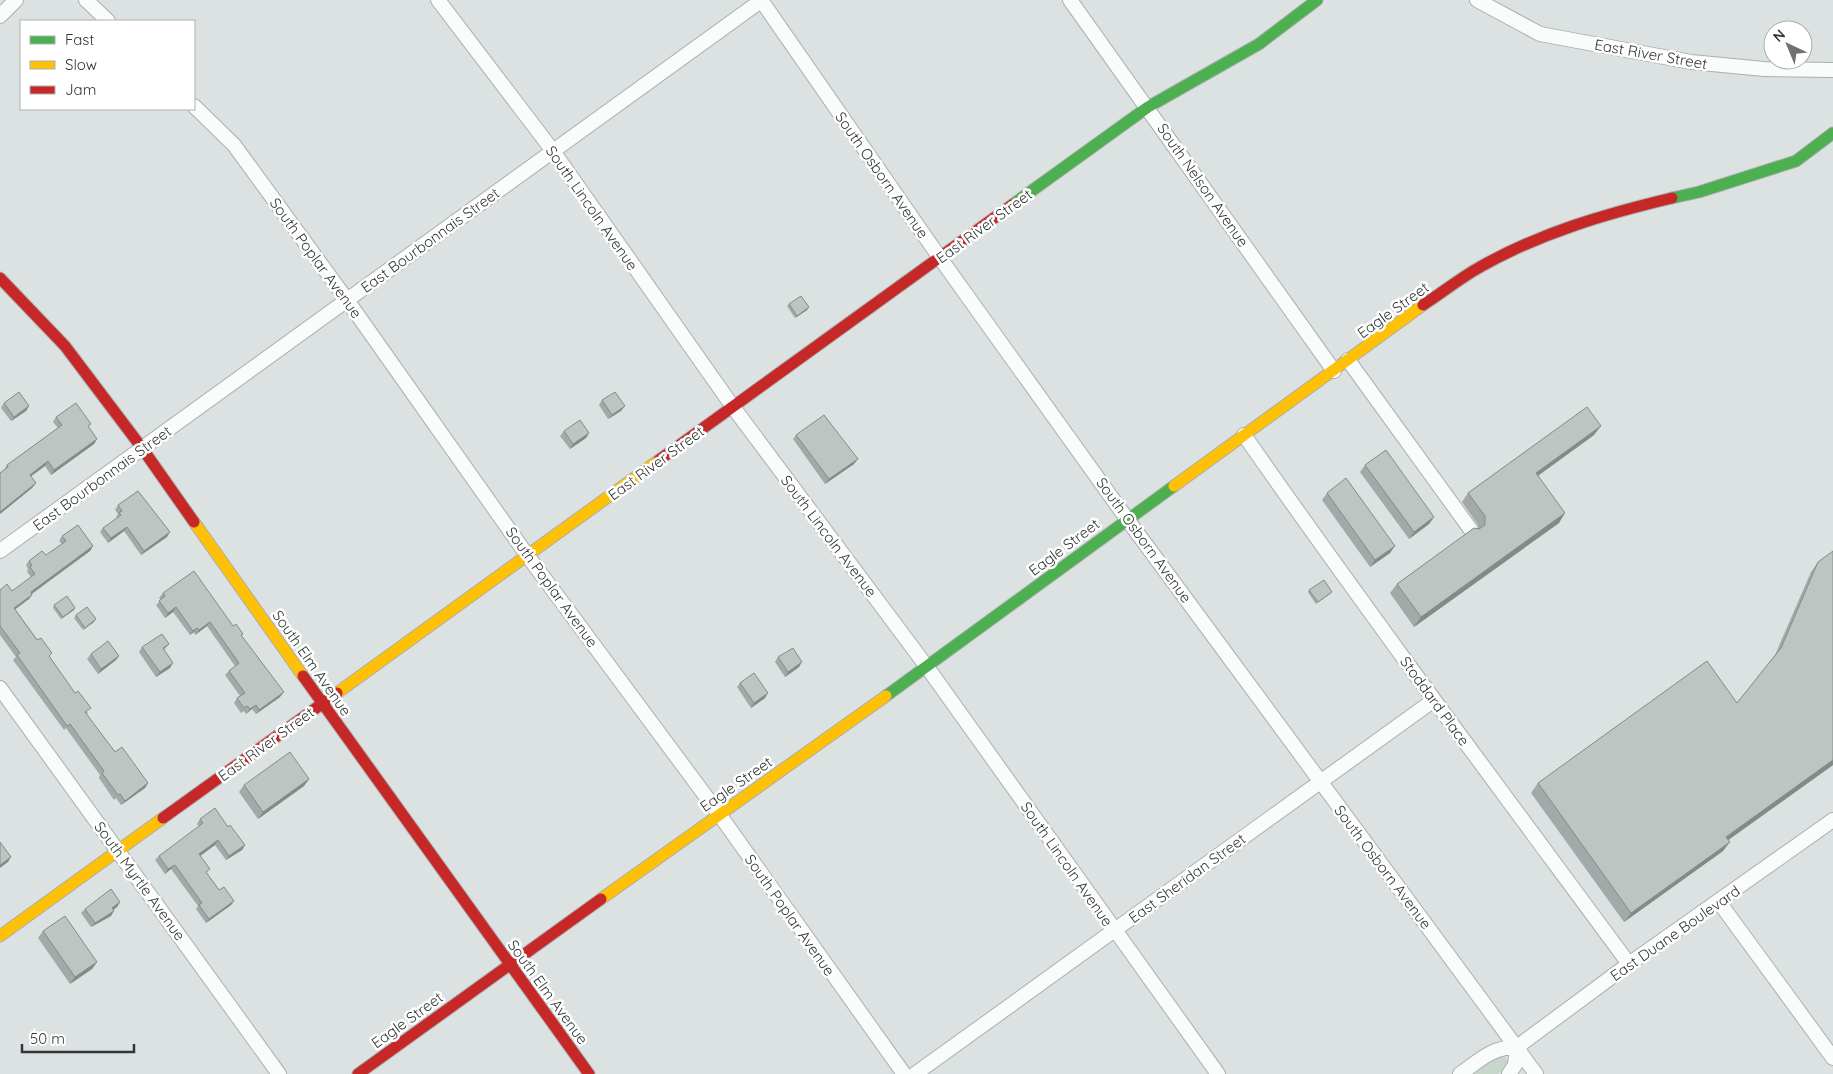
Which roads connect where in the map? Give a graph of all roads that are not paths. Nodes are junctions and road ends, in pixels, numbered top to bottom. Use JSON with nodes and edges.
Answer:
{"nodes":[{"id":1,"x":16,"y":0,"type":"edge"},
{"id":2,"x":86,"y":0,"type":"edge"},
{"id":3,"x":438,"y":0,"type":"edge"},
{"id":4,"x":761,"y":0,"type":"edge"},
{"id":5,"x":1070,"y":0,"type":"edge"},
{"id":6,"x":1318,"y":0,"type":"edge"},
{"id":7,"x":1477,"y":0,"type":"edge"},
{"id":8,"x":0,"y":16,"type":"edge"},
{"id":9,"x":107,"y":20,"type":"edge"},
{"id":10,"x":1833,"y":70,"type":"edge"},
{"id":11,"x":195,"y":107,"type":"edge"},
{"id":12,"x":1148,"y":108,"type":"junction"},
{"id":13,"x":1833,"y":133,"type":"edge"},
{"id":14,"x":553,"y":151,"type":"junction"},
{"id":15,"x":940,"y":258,"type":"junction"},
{"id":16,"x":0,"y":278,"type":"edge"},
{"id":17,"x":347,"y":300,"type":"junction"},
{"id":18,"x":1348,"y":360,"type":"junction"},
{"id":19,"x":1334,"y":371,"type":"junction"},
{"id":20,"x":733,"y":407,"type":"junction"},
{"id":21,"x":1244,"y":435,"type":"junction"},
{"id":22,"x":142,"y":448,"type":"junction"},
{"id":23,"x":1127,"y":519,"type":"junction"},
{"id":24,"x":1471,"y":530,"type":"edge"},
{"id":25,"x":0,"y":551,"type":"edge"},
{"id":26,"x":527,"y":555,"type":"junction"},
{"id":27,"x":927,"y":667,"type":"junction"},
{"id":28,"x":0,"y":688,"type":"edge"},
{"id":29,"x":1434,"y":700,"type":"junction"},
{"id":30,"x":322,"y":704,"type":"junction"},
{"id":31,"x":1320,"y":782,"type":"junction"},
{"id":32,"x":719,"y":814,"type":"junction"},
{"id":33,"x":1833,"y":820,"type":"edge"},
{"id":34,"x":118,"y":851,"type":"junction"},
{"id":35,"x":1719,"y":902,"type":"junction"},
{"id":36,"x":1114,"y":931,"type":"junction"},
{"id":37,"x":0,"y":936,"type":"edge"},
{"id":38,"x":1629,"y":964,"type":"junction"},
{"id":39,"x":510,"y":965,"type":"junction"},
{"id":40,"x":1517,"y":1047,"type":"junction"},
{"id":41,"x":1833,"y":1058,"type":"edge"},
{"id":42,"x":279,"y":1074,"type":"edge"},
{"id":43,"x":358,"y":1074,"type":"edge"},
{"id":44,"x":589,"y":1074,"type":"edge"},
{"id":45,"x":904,"y":1074,"type":"edge"},
{"id":46,"x":915,"y":1074,"type":"edge"},
{"id":47,"x":1218,"y":1074,"type":"edge"},
{"id":48,"x":1460,"y":1074,"type":"edge"},
{"id":49,"x":1509,"y":1074,"type":"edge"},
{"id":50,"x":1536,"y":1074,"type":"edge"}],
"edges":[{"from":1,"to":8,"type":"street"},
{"from":2,"to":9,"type":"street"},
{"from":3,"to":14,"type":"street","name":"South Lincoln Avenue"},
{"from":4,"to":14,"type":"street","name":"East Bourbonnais Street"},
{"from":4,"to":15,"type":"street","name":"South Osborn Avenue"},
{"from":5,"to":12,"type":"street","name":"South Nelson Avenue"},
{"from":6,"to":12,"type":"street","name":"East River Street"},
{"from":7,"to":10,"type":"street","name":"East River Street"},
{"from":11,"to":17,"type":"street","name":"South Poplar Avenue"},
{"from":12,"to":15,"type":"street","name":"East River Street"},
{"from":12,"to":19,"type":"street","name":"South Nelson Avenue"},
{"from":13,"to":18,"type":"street","name":"Eagle Street"},
{"from":14,"to":17,"type":"street","name":"East Bourbonnais Street"},
{"from":14,"to":20,"type":"street","name":"South Lincoln Avenue"},
{"from":15,"to":20,"type":"street","name":"East River Street"},
{"from":15,"to":23,"type":"street","name":"South Osborn Avenue"},
{"from":16,"to":22,"type":"street","name":"South Elm Avenue"},
{"from":17,"to":22,"type":"street","name":"East Bourbonnais Street"},
{"from":17,"to":26,"type":"street","name":"South Poplar Avenue"},
{"from":18,"to":19,"type":"street","name":"Eagle Street"},
{"from":18,"to":24,"type":"street"},
{"from":19,"to":21,"type":"street","name":"Eagle Street"},
{"from":20,"to":26,"type":"street","name":"East River Street"},
{"from":20,"to":27,"type":"street","name":"South Lincoln Avenue"},
{"from":21,"to":23,"type":"street","name":"Eagle Street"},
{"from":21,"to":29,"type":"street","name":"Stoddard Place"},
{"from":22,"to":25,"type":"street","name":"East Bourbonnais Street"},
{"from":22,"to":30,"type":"street","name":"South Elm Avenue"},
{"from":23,"to":27,"type":"street","name":"Eagle Street"},
{"from":23,"to":31,"type":"street","name":"South Osborn Avenue"},
{"from":26,"to":30,"type":"street","name":"East River Street"},
{"from":26,"to":32,"type":"street","name":"South Poplar Avenue"},
{"from":27,"to":32,"type":"street","name":"Eagle Street"},
{"from":27,"to":36,"type":"street","name":"South Lincoln Avenue"},
{"from":28,"to":34,"type":"street","name":"South Myrtle Avenue"},
{"from":29,"to":31,"type":"street","name":"East Sheridan Street"},
{"from":29,"to":38,"type":"street","name":"Stoddard Place"},
{"from":30,"to":34,"type":"street","name":"East River Street"},
{"from":30,"to":39,"type":"street","name":"South Elm Avenue"},
{"from":31,"to":36,"type":"street","name":"East Sheridan Street"},
{"from":31,"to":40,"type":"street","name":"South Osborn Avenue"},
{"from":32,"to":39,"type":"street","name":"Eagle Street"},
{"from":32,"to":45,"type":"street","name":"South Poplar Avenue"},
{"from":33,"to":35,"type":"street","name":"East Duane Boulevard"},
{"from":34,"to":37,"type":"street","name":"East River Street"},
{"from":34,"to":42,"type":"street","name":"South Myrtle Avenue"},
{"from":35,"to":38,"type":"street","name":"East Duane Boulevard"},
{"from":35,"to":41,"type":"street"},
{"from":36,"to":46,"type":"street","name":"East Sheridan Street"},
{"from":36,"to":47,"type":"street","name":"South Lincoln Avenue"},
{"from":38,"to":40,"type":"street","name":"East Duane Boulevard"},
{"from":39,"to":43,"type":"street","name":"Eagle Street"},
{"from":39,"to":44,"type":"street","name":"South Elm Avenue"},
{"from":40,"to":48,"type":"street","name":"East Duane Boulevard"},
{"from":40,"to":49,"type":"street"},
{"from":40,"to":50,"type":"street","name":"South Osborn Avenue"}]}
